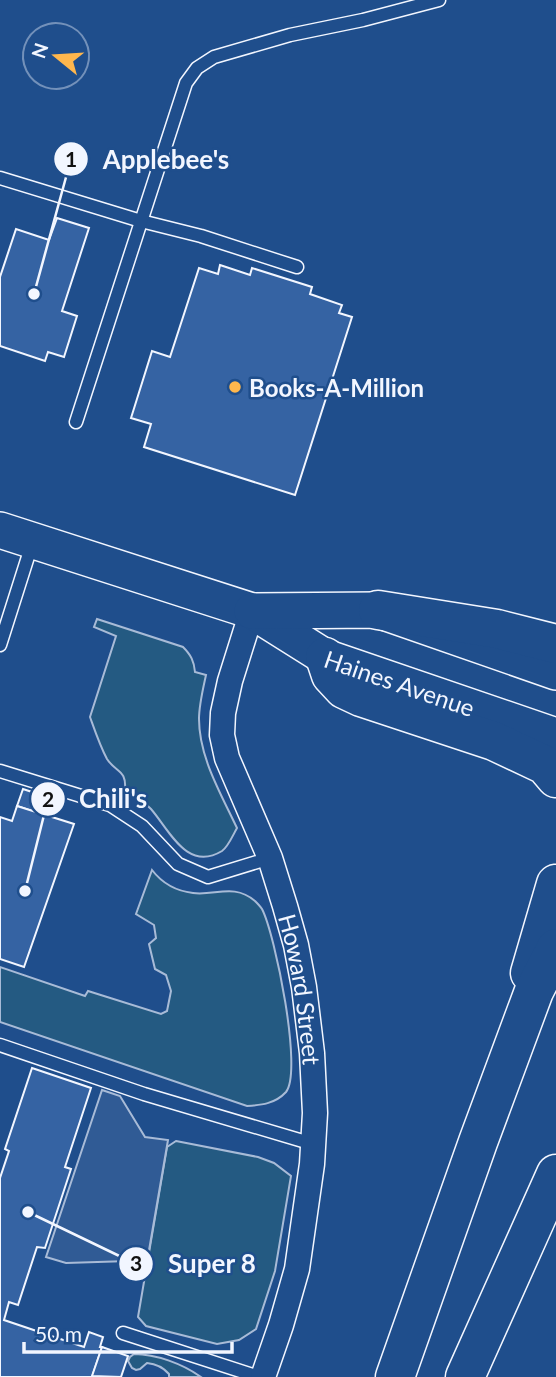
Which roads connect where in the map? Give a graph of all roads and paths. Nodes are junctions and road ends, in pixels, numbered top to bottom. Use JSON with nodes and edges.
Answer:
{"nodes":[{"id":1,"x":439,"y":0,"type":"edge"},
{"id":2,"x":0,"y":178,"type":"edge"},
{"id":3,"x":141,"y":221,"type":"junction"},
{"id":4,"x":297,"y":267,"type":"dead end"},
{"id":5,"x":76,"y":422,"type":"dead end"},
{"id":6,"x":0,"y":530,"type":"edge"},
{"id":7,"x":33,"y":541,"type":"junction"},
{"id":8,"x":378,"y":610,"type":"junction"},
{"id":9,"x":252,"y":611,"type":"junction"},
{"id":10,"x":556,"y":644,"type":"edge"},
{"id":11,"x":0,"y":645,"type":"edge"},
{"id":12,"x":325,"y":657,"type":"junction"},
{"id":13,"x":556,"y":672,"type":"edge"},
{"id":14,"x":556,"y":736,"type":"edge"},
{"id":15,"x":0,"y":771,"type":"edge"},
{"id":16,"x":556,"y":778,"type":"edge"},
{"id":17,"x":270,"y":858,"type":"junction"},
{"id":18,"x":556,"y":884,"type":"edge"},
{"id":19,"x":556,"y":948,"type":"edge"},
{"id":20,"x":0,"y":1045,"type":"edge"},
{"id":21,"x":478,"y":1142,"type":"junction"},
{"id":22,"x":313,"y":1144,"type":"junction"},
{"id":23,"x":556,"y":1174,"type":"edge"},
{"id":24,"x":122,"y":1333,"type":"dead end"},
{"id":25,"x":261,"y":1377,"type":"edge"},
{"id":26,"x":395,"y":1377,"type":"edge"},
{"id":27,"x":465,"y":1377,"type":"edge"}],
"edges":[{"from":1,"to":3,"type":"lane"},
{"from":2,"to":3,"type":"lane"},
{"from":3,"to":4,"type":"lane"},
{"from":3,"to":5,"type":"lane"},
{"from":6,"to":7,"type":"main road","name":"Haines Avenue"},
{"from":7,"to":9,"type":"main road","name":"Haines Avenue"},
{"from":7,"to":11,"type":"lane"},
{"from":8,"to":9,"type":"main road","name":"Haines Avenue"},
{"from":8,"to":10,"type":"highway"},
{"from":8,"to":13,"type":"main road","name":"Haines Avenue"},
{"from":9,"to":12,"type":"main road","name":"Haines Avenue"},
{"from":9,"to":17,"type":"street","name":"Howard Street"},
{"from":12,"to":14,"type":"main road","name":"Haines Avenue"},
{"from":12,"to":16,"type":"highway"},
{"from":15,"to":17,"type":"lane"},
{"from":17,"to":22,"type":"street","name":"Howard Street"},
{"from":18,"to":21,"type":"highway"},
{"from":19,"to":21,"type":"highway"},
{"from":20,"to":22,"type":"lane"},
{"from":21,"to":26,"type":"highway"},
{"from":22,"to":25,"type":"street","name":"Howard Street"},
{"from":23,"to":27,"type":"highway"},
{"from":24,"to":25,"type":"lane"}]}
